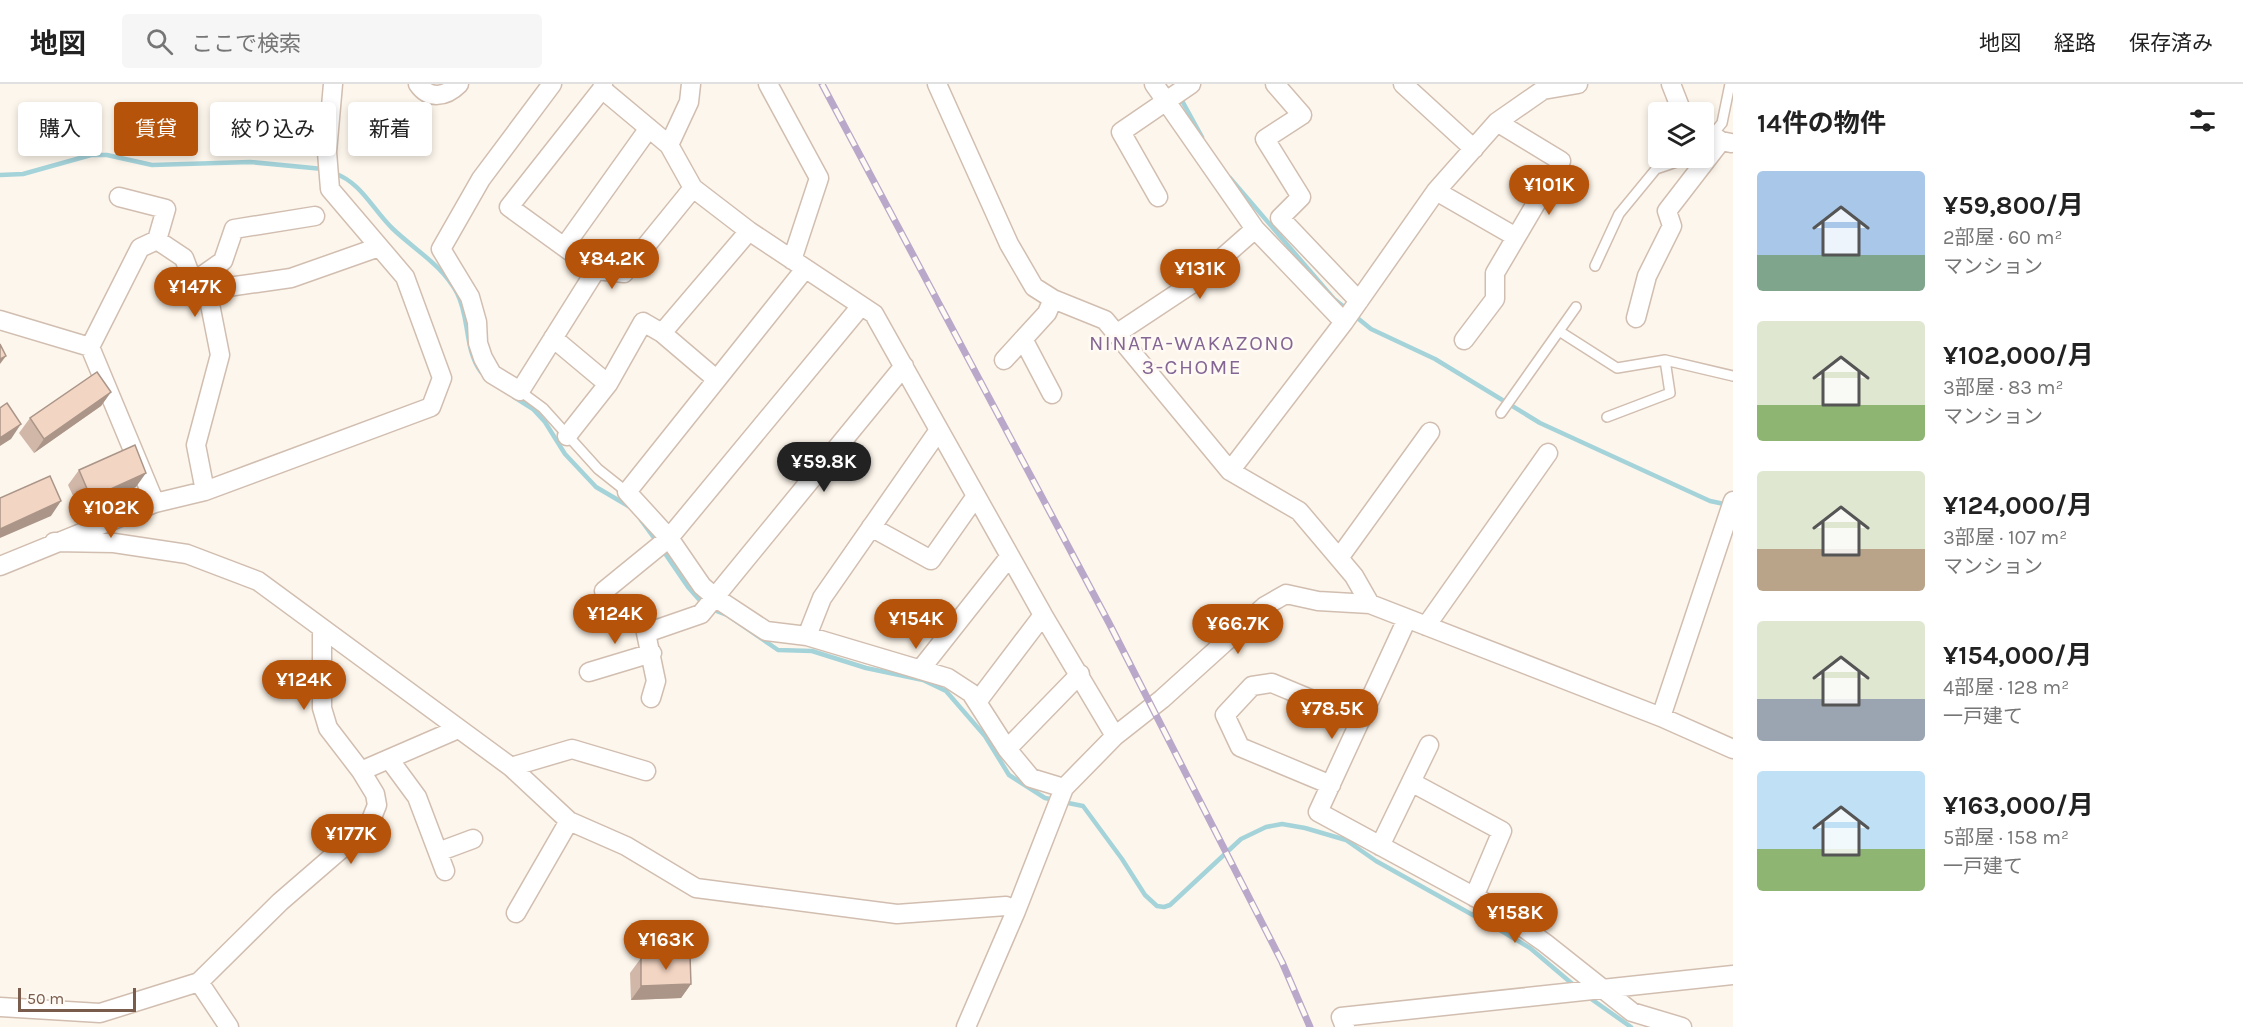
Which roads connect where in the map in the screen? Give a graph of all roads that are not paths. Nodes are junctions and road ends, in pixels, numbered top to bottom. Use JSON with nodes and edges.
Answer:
{"nodes":[{"id":1,"x":333,"y":84,"type":"edge"},
{"id":2,"x":418,"y":84,"type":"edge"},
{"id":3,"x":459,"y":84,"type":"edge"},
{"id":4,"x":691,"y":84,"type":"edge"},
{"id":5,"x":768,"y":84,"type":"edge"},
{"id":6,"x":937,"y":84,"type":"edge"},
{"id":7,"x":1154,"y":84,"type":"edge"},
{"id":8,"x":1191,"y":84,"type":"edge"},
{"id":9,"x":1275,"y":84,"type":"edge"},
{"id":10,"x":1403,"y":84,"type":"edge"},
{"id":11,"x":1578,"y":84,"type":"edge"},
{"id":12,"x":1671,"y":84,"type":"edge"},
{"id":13,"x":1730,"y":84,"type":"edge"},
{"id":14,"x":548,"y":85,"type":"edge"},
{"id":15,"x":1537,"y":86,"type":"edge"},
{"id":16,"x":603,"y":87,"type":"edge"},
{"id":17,"x":1167,"y":102,"type":"junction"},
{"id":18,"x":1678,"y":102,"type":"edge"},
{"id":19,"x":1497,"y":122,"type":"junction"},
{"id":20,"x":649,"y":128,"type":"junction"},
{"id":21,"x":1715,"y":140,"type":"edge"},
{"id":22,"x":669,"y":145,"type":"junction"},
{"id":23,"x":1474,"y":149,"type":"junction"},
{"id":24,"x":1659,"y":168,"type":"edge"},
{"id":25,"x":693,"y":188,"type":"junction"},
{"id":26,"x":1436,"y":191,"type":"junction"},
{"id":27,"x":119,"y":197,"type":"dead end"},
{"id":28,"x":1158,"y":197,"type":"dead end"},
{"id":29,"x":315,"y":216,"type":"dead end"},
{"id":30,"x":1255,"y":229,"type":"junction"},
{"id":31,"x":749,"y":231,"type":"junction"},
{"id":32,"x":1516,"y":237,"type":"junction"},
{"id":33,"x":157,"y":240,"type":"junction"},
{"id":34,"x":380,"y":247,"type":"junction"},
{"id":35,"x":564,"y":247,"type":"junction"},
{"id":36,"x":798,"y":264,"type":"junction"},
{"id":37,"x":1595,"y":266,"type":"dead end"},
{"id":38,"x":596,"y":270,"type":"junction"},
{"id":39,"x":193,"y":282,"type":"junction"},
{"id":40,"x":208,"y":294,"type":"junction"},
{"id":41,"x":1053,"y":299,"type":"junction"},
{"id":42,"x":1359,"y":301,"type":"junction"},
{"id":43,"x":861,"y":306,"type":"junction"},
{"id":44,"x":1576,"y":307,"type":"dead end"},
{"id":45,"x":1636,"y":318,"type":"dead end"},
{"id":46,"x":0,"y":320,"type":"edge"},
{"id":47,"x":1344,"y":322,"type":"junction"},
{"id":48,"x":1559,"y":331,"type":"junction"},
{"id":49,"x":662,"y":333,"type":"junction"},
{"id":50,"x":1116,"y":334,"type":"junction"},
{"id":51,"x":553,"y":338,"type":"junction"},
{"id":52,"x":1023,"y":339,"type":"junction"},
{"id":53,"x":1464,"y":340,"type":"dead end"},
{"id":54,"x":90,"y":347,"type":"junction"},
{"id":55,"x":1004,"y":360,"type":"dead end"},
{"id":56,"x":1665,"y":360,"type":"junction"},
{"id":57,"x":904,"y":366,"type":"junction"},
{"id":58,"x":1733,"y":376,"type":"edge"},
{"id":59,"x":716,"y":379,"type":"junction"},
{"id":60,"x":608,"y":384,"type":"junction"},
{"id":61,"x":520,"y":391,"type":"junction"},
{"id":62,"x":1052,"y":394,"type":"dead end"},
{"id":63,"x":1501,"y":413,"type":"dead end"},
{"id":64,"x":1607,"y":417,"type":"dead end"},
{"id":65,"x":939,"y":430,"type":"junction"},
{"id":66,"x":1430,"y":432,"type":"dead end"},
{"id":67,"x":567,"y":436,"type":"junction"},
{"id":68,"x":1548,"y":453,"type":"dead end"},
{"id":69,"x":1230,"y":471,"type":"junction"},
{"id":70,"x":205,"y":491,"type":"junction"},
{"id":71,"x":627,"y":492,"type":"junction"},
{"id":72,"x":976,"y":496,"type":"junction"},
{"id":73,"x":1733,"y":501,"type":"edge"},
{"id":74,"x":155,"y":503,"type":"junction"},
{"id":75,"x":871,"y":527,"type":"junction"},
{"id":76,"x":54,"y":542,"type":"junction"},
{"id":77,"x":662,"y":543,"type":"junction"},
{"id":78,"x":1010,"y":556,"type":"junction"},
{"id":79,"x":1339,"y":558,"type":"junction"},
{"id":80,"x":0,"y":566,"type":"edge"},
{"id":81,"x":604,"y":591,"type":"dead end"},
{"id":82,"x":1370,"y":604,"type":"junction"},
{"id":83,"x":709,"y":605,"type":"junction"},
{"id":84,"x":1042,"y":615,"type":"junction"},
{"id":85,"x":1407,"y":619,"type":"junction"},
{"id":86,"x":1426,"y":626,"type":"junction"},
{"id":87,"x":322,"y":628,"type":"junction"},
{"id":88,"x":807,"y":636,"type":"junction"},
{"id":89,"x":652,"y":653,"type":"junction"},
{"id":90,"x":920,"y":670,"type":"junction"},
{"id":91,"x":589,"y":672,"type":"dead end"},
{"id":92,"x":1080,"y":674,"type":"junction"},
{"id":93,"x":651,"y":698,"type":"dead end"},
{"id":94,"x":977,"y":702,"type":"junction"},
{"id":95,"x":1661,"y":717,"type":"junction"},
{"id":96,"x":1361,"y":720,"type":"junction"},
{"id":97,"x":458,"y":729,"type":"junction"},
{"id":98,"x":1115,"y":736,"type":"junction"},
{"id":99,"x":1429,"y":744,"type":"dead end"},
{"id":100,"x":1008,"y":749,"type":"junction"},
{"id":101,"x":1733,"y":749,"type":"edge"},
{"id":102,"x":388,"y":759,"type":"junction"},
{"id":103,"x":511,"y":767,"type":"junction"},
{"id":104,"x":360,"y":771,"type":"junction"},
{"id":105,"x":646,"y":771,"type":"dead end"},
{"id":106,"x":1411,"y":783,"type":"junction"},
{"id":107,"x":1331,"y":785,"type":"junction"},
{"id":108,"x":1064,"y":788,"type":"junction"},
{"id":109,"x":569,"y":821,"type":"junction"},
{"id":110,"x":473,"y":839,"type":"dead end"},
{"id":111,"x":1380,"y":846,"type":"junction"},
{"id":112,"x":438,"y":852,"type":"junction"},
{"id":113,"x":445,"y":871,"type":"dead end"},
{"id":114,"x":1474,"y":897,"type":"junction"},
{"id":115,"x":1016,"y":911,"type":"junction"},
{"id":116,"x":516,"y":914,"type":"dead end"},
{"id":117,"x":1733,"y":975,"type":"edge"},
{"id":118,"x":199,"y":982,"type":"junction"},
{"id":119,"x":1605,"y":988,"type":"junction"},
{"id":120,"x":0,"y":1007,"type":"edge"},
{"id":121,"x":229,"y":1027,"type":"edge"},
{"id":122,"x":966,"y":1027,"type":"edge"},
{"id":123,"x":1345,"y":1027,"type":"edge"},
{"id":124,"x":1682,"y":1027,"type":"edge"}],
"edges":[{"from":1,"to":34,"type":"street"},
{"from":2,"to":3,"type":"street"},
{"from":4,"to":22,"type":"street"},
{"from":5,"to":36,"type":"street"},
{"from":6,"to":41,"type":"street"},
{"from":7,"to":17,"type":"street"},
{"from":8,"to":17,"type":"street"},
{"from":9,"to":42,"type":"street"},
{"from":10,"to":23,"type":"street"},
{"from":11,"to":15,"type":"street"},
{"from":12,"to":18,"type":"street"},
{"from":13,"to":21,"type":"lane"},
{"from":14,"to":61,"type":"street"},
{"from":15,"to":19,"type":"street"},
{"from":16,"to":20,"type":"street"},
{"from":16,"to":35,"type":"street"},
{"from":17,"to":28,"type":"street"},
{"from":17,"to":30,"type":"street"},
{"from":19,"to":23,"type":"street"},
{"from":19,"to":32,"type":"street"},
{"from":20,"to":22,"type":"street"},
{"from":20,"to":35,"type":"street"},
{"from":21,"to":45,"type":"street"},
{"from":22,"to":25,"type":"street"},
{"from":23,"to":26,"type":"street"},
{"from":24,"to":37,"type":"lane"},
{"from":25,"to":31,"type":"street"},
{"from":25,"to":38,"type":"street"},
{"from":26,"to":32,"type":"street"},
{"from":26,"to":42,"type":"street"},
{"from":27,"to":33,"type":"street"},
{"from":29,"to":39,"type":"street"},
{"from":30,"to":47,"type":"street"},
{"from":30,"to":50,"type":"street"},
{"from":31,"to":36,"type":"street"},
{"from":31,"to":49,"type":"street"},
{"from":32,"to":53,"type":"street"},
{"from":33,"to":39,"type":"street"},
{"from":33,"to":54,"type":"street"},
{"from":34,"to":40,"type":"street"},
{"from":34,"to":70,"type":"street"},
{"from":35,"to":38,"type":"street"},
{"from":36,"to":43,"type":"street"},
{"from":36,"to":59,"type":"street"},
{"from":38,"to":51,"type":"street"},
{"from":39,"to":40,"type":"street"},
{"from":40,"to":70,"type":"street"},
{"from":41,"to":50,"type":"street"},
{"from":41,"to":52,"type":"street"},
{"from":42,"to":47,"type":"street"},
{"from":43,"to":57,"type":"street"},
{"from":43,"to":77,"type":"street"},
{"from":44,"to":48,"type":"lane"},
{"from":46,"to":54,"type":"street"},
{"from":47,"to":69,"type":"street"},
{"from":48,"to":56,"type":"lane"},
{"from":48,"to":63,"type":"lane"},
{"from":49,"to":59,"type":"street"},
{"from":49,"to":60,"type":"street"},
{"from":50,"to":69,"type":"street"},
{"from":51,"to":60,"type":"street"},
{"from":51,"to":61,"type":"street"},
{"from":52,"to":55,"type":"street"},
{"from":52,"to":62,"type":"street"},
{"from":54,"to":74,"type":"street"},
{"from":56,"to":58,"type":"lane"},
{"from":56,"to":64,"type":"lane"},
{"from":57,"to":65,"type":"street"},
{"from":57,"to":83,"type":"street"},
{"from":59,"to":71,"type":"street"},
{"from":60,"to":67,"type":"street"},
{"from":61,"to":67,"type":"lane"},
{"from":65,"to":72,"type":"street"},
{"from":65,"to":75,"type":"street"},
{"from":66,"to":79,"type":"street"},
{"from":67,"to":71,"type":"lane"},
{"from":68,"to":86,"type":"street"},
{"from":69,"to":79,"type":"street"},
{"from":70,"to":74,"type":"street"},
{"from":71,"to":77,"type":"street"},
{"from":72,"to":75,"type":"street"},
{"from":72,"to":78,"type":"street"},
{"from":73,"to":95,"type":"street"},
{"from":74,"to":76,"type":"street"},
{"from":75,"to":88,"type":"street"},
{"from":76,"to":80,"type":"street"},
{"from":76,"to":87,"type":"street"},
{"from":77,"to":81,"type":"street"},
{"from":77,"to":83,"type":"street"},
{"from":78,"to":84,"type":"street"},
{"from":78,"to":90,"type":"street"},
{"from":79,"to":82,"type":"street"},
{"from":82,"to":85,"type":"street"},
{"from":82,"to":98,"type":"street"},
{"from":83,"to":88,"type":"street"},
{"from":83,"to":89,"type":"street"},
{"from":84,"to":92,"type":"street"},
{"from":84,"to":94,"type":"street"},
{"from":85,"to":86,"type":"street"},
{"from":85,"to":96,"type":"street"},
{"from":86,"to":95,"type":"street"},
{"from":87,"to":97,"type":"street"},
{"from":87,"to":104,"type":"street"},
{"from":88,"to":90,"type":"street"},
{"from":89,"to":91,"type":"street"},
{"from":89,"to":93,"type":"street"},
{"from":90,"to":94,"type":"street"},
{"from":92,"to":98,"type":"street"},
{"from":92,"to":100,"type":"street"},
{"from":94,"to":100,"type":"street"},
{"from":95,"to":101,"type":"street"},
{"from":96,"to":107,"type":"street"},
{"from":96,"to":107,"type":"street"},
{"from":97,"to":102,"type":"street"},
{"from":97,"to":103,"type":"street"},
{"from":98,"to":108,"type":"street"},
{"from":99,"to":106,"type":"street"},
{"from":100,"to":108,"type":"street"},
{"from":102,"to":104,"type":"street"},
{"from":102,"to":112,"type":"street"},
{"from":103,"to":105,"type":"street"},
{"from":103,"to":109,"type":"street"},
{"from":104,"to":118,"type":"street"},
{"from":106,"to":111,"type":"street"},
{"from":106,"to":114,"type":"street"},
{"from":107,"to":111,"type":"street"},
{"from":108,"to":115,"type":"street"},
{"from":109,"to":115,"type":"street"},
{"from":109,"to":116,"type":"street"},
{"from":110,"to":112,"type":"street"},
{"from":111,"to":114,"type":"street"},
{"from":112,"to":113,"type":"street"},
{"from":114,"to":119,"type":"street"},
{"from":115,"to":122,"type":"street"},
{"from":117,"to":119,"type":"street"},
{"from":118,"to":120,"type":"street"},
{"from":118,"to":121,"type":"street"},
{"from":119,"to":123,"type":"street"},
{"from":119,"to":124,"type":"street"}]}
